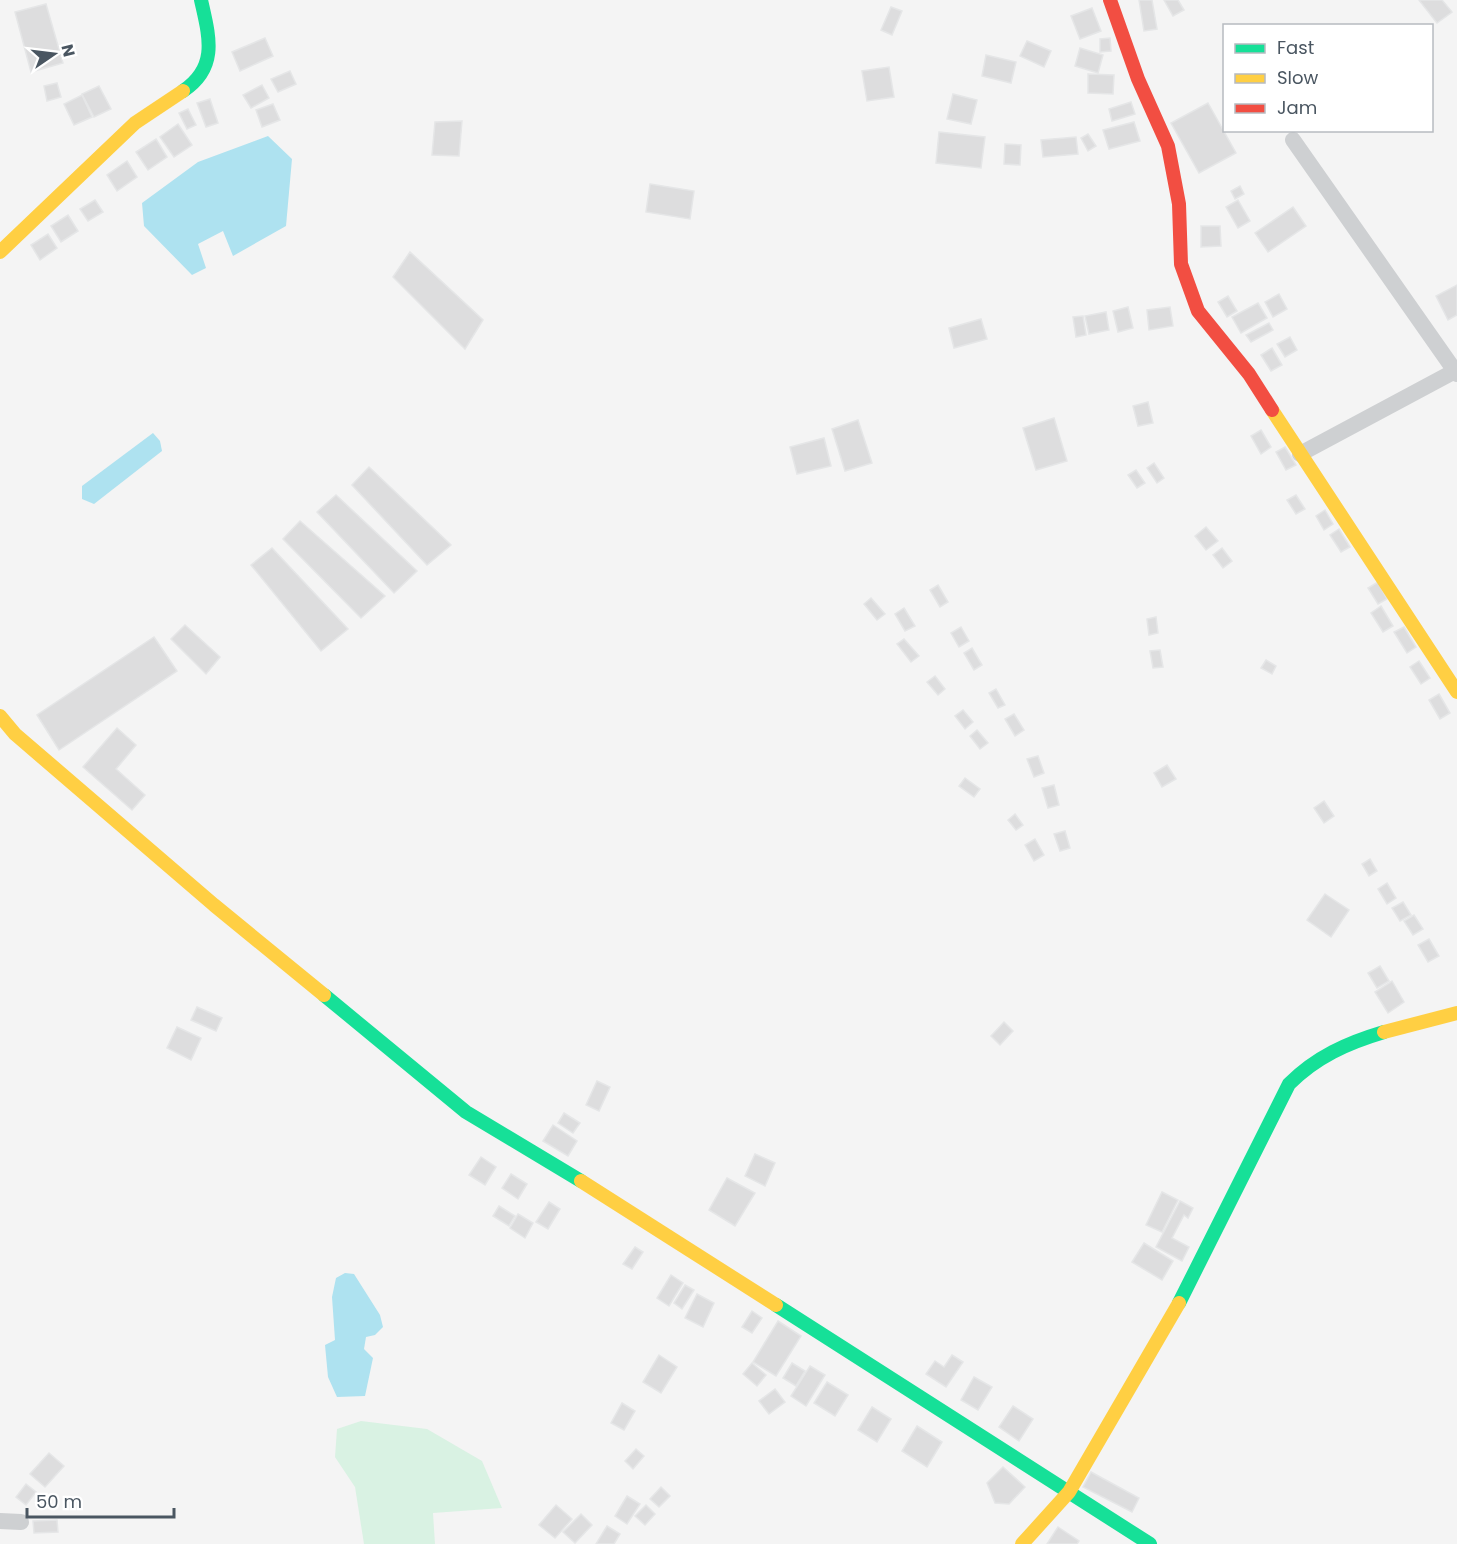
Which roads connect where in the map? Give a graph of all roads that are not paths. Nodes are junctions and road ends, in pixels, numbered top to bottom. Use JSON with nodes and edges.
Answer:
{"nodes":[{"id":1,"x":201,"y":0,"type":"edge"},
{"id":2,"x":1110,"y":0,"type":"edge"},
{"id":3,"x":1293,"y":140,"type":"dead end"},
{"id":4,"x":0,"y":252,"type":"edge"},
{"id":5,"x":1456,"y":372,"type":"edge"},
{"id":6,"x":1300,"y":454,"type":"junction"},
{"id":7,"x":1457,"y":692,"type":"edge"},
{"id":8,"x":0,"y":716,"type":"edge"},
{"id":9,"x":1457,"y":1012,"type":"edge"},
{"id":10,"x":1069,"y":1491,"type":"junction"},
{"id":11,"x":0,"y":1521,"type":"edge"},
{"id":12,"x":21,"y":1522,"type":"dead end"},
{"id":13,"x":1022,"y":1544,"type":"edge"},
{"id":14,"x":1150,"y":1544,"type":"edge"}],
"edges":[{"from":1,"to":4,"type":"street"},
{"from":2,"to":6,"type":"street"},
{"from":3,"to":5,"type":"street"},
{"from":5,"to":6,"type":"street"},
{"from":6,"to":7,"type":"street"},
{"from":8,"to":10,"type":"street"},
{"from":9,"to":10,"type":"street"},
{"from":10,"to":13,"type":"street"},
{"from":10,"to":14,"type":"street"},
{"from":11,"to":12,"type":"street"}]}
